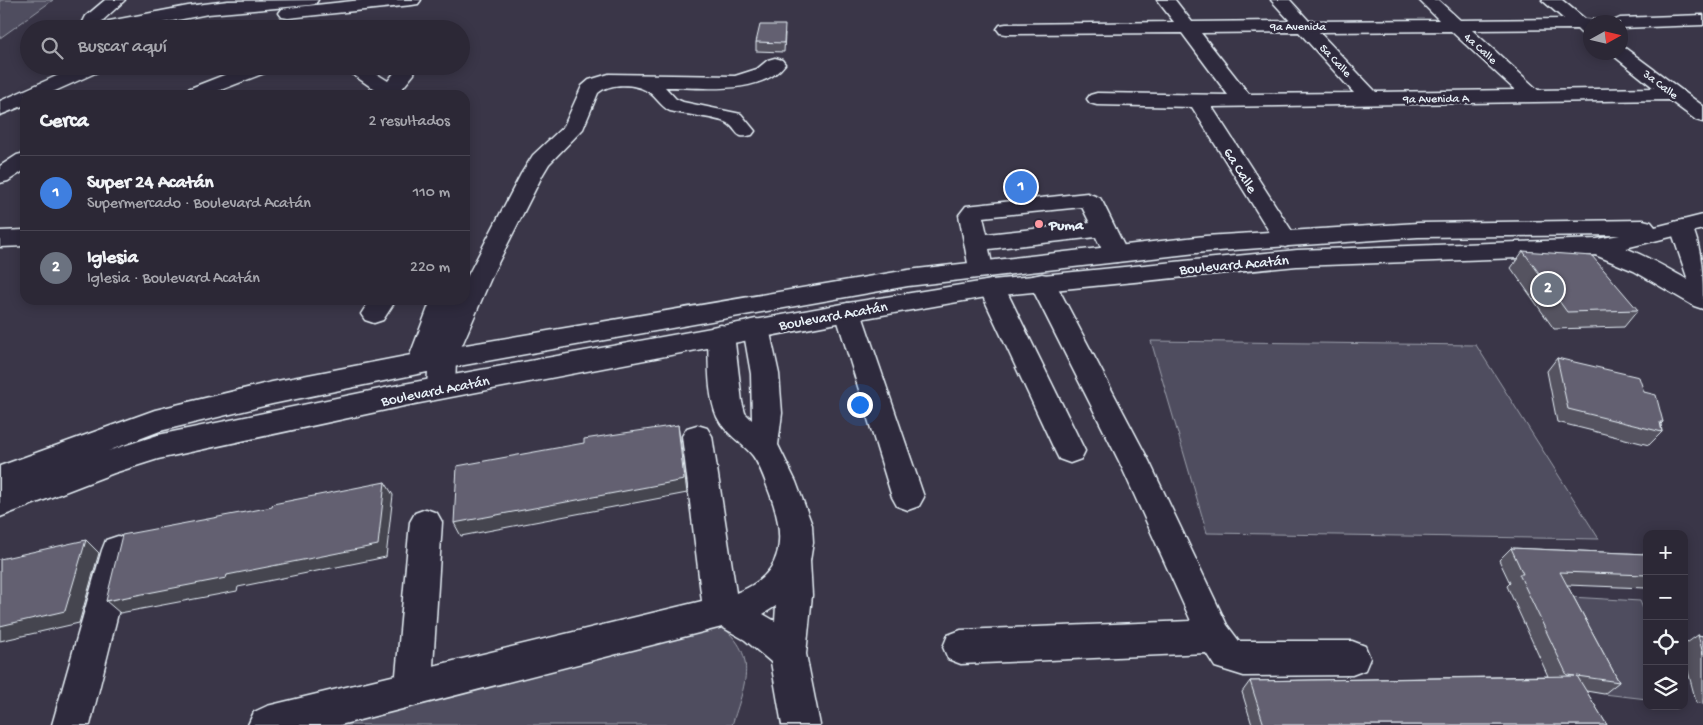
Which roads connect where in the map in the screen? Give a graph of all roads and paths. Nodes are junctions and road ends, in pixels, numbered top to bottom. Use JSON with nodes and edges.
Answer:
{"nodes":[{"id":1,"x":116,"y":0,"type":"edge"},
{"id":2,"x":309,"y":0,"type":"edge"},
{"id":3,"x":412,"y":0,"type":"edge"},
{"id":4,"x":1166,"y":0,"type":"edge"},
{"id":5,"x":1280,"y":0,"type":"edge"},
{"id":6,"x":1428,"y":0,"type":"edge"},
{"id":7,"x":1551,"y":0,"type":"edge"},
{"id":8,"x":365,"y":2,"type":"edge"},
{"id":9,"x":1679,"y":5,"type":"dead end"},
{"id":10,"x":92,"y":20,"type":"edge"},
{"id":11,"x":145,"y":20,"type":"edge"},
{"id":12,"x":239,"y":20,"type":"edge"},
{"id":13,"x":1702,"y":20,"type":"edge"},
{"id":14,"x":1628,"y":23,"type":"edge"},
{"id":15,"x":1583,"y":24,"type":"edge"},
{"id":16,"x":1455,"y":25,"type":"junction"},
{"id":17,"x":1186,"y":26,"type":"junction"},
{"id":18,"x":1305,"y":27,"type":"junction"},
{"id":19,"x":1583,"y":27,"type":"edge"},
{"id":20,"x":1006,"y":29,"type":"dead end"},
{"id":21,"x":1628,"y":60,"type":"edge"},
{"id":22,"x":774,"y":64,"type":"dead end"},
{"id":23,"x":74,"y":75,"type":"edge"},
{"id":24,"x":242,"y":75,"type":"edge"},
{"id":25,"x":363,"y":75,"type":"edge"},
{"id":26,"x":403,"y":75,"type":"edge"},
{"id":27,"x":638,"y":80,"type":"junction"},
{"id":28,"x":41,"y":90,"type":"edge"},
{"id":29,"x":203,"y":90,"type":"edge"},
{"id":30,"x":384,"y":90,"type":"edge"},
{"id":31,"x":391,"y":90,"type":"edge"},
{"id":32,"x":1674,"y":94,"type":"junction"},
{"id":33,"x":1534,"y":96,"type":"junction"},
{"id":34,"x":1372,"y":98,"type":"junction"},
{"id":35,"x":20,"y":99,"type":"edge"},
{"id":36,"x":1097,"y":99,"type":"dead end"},
{"id":37,"x":1242,"y":99,"type":"junction"},
{"id":38,"x":1198,"y":101,"type":"junction"},
{"id":39,"x":0,"y":109,"type":"edge"},
{"id":40,"x":1703,"y":116,"type":"edge"},
{"id":41,"x":745,"y":130,"type":"dead end"},
{"id":42,"x":20,"y":163,"type":"edge"},
{"id":43,"x":0,"y":176,"type":"edge"},
{"id":44,"x":1693,"y":224,"type":"edge"},
{"id":45,"x":1105,"y":229,"type":"junction"},
{"id":46,"x":1643,"y":232,"type":"junction"},
{"id":47,"x":20,"y":238,"type":"edge"},
{"id":48,"x":0,"y":239,"type":"edge"},
{"id":49,"x":1285,"y":239,"type":"junction"},
{"id":50,"x":976,"y":243,"type":"junction"},
{"id":51,"x":1597,"y":247,"type":"junction"},
{"id":52,"x":1116,"y":254,"type":"junction"},
{"id":53,"x":987,"y":279,"type":"junction"},
{"id":54,"x":1042,"y":282,"type":"junction"},
{"id":55,"x":1703,"y":286,"type":"edge"},
{"id":56,"x":470,"y":292,"type":"edge"},
{"id":57,"x":1703,"y":300,"type":"edge"},
{"id":58,"x":443,"y":305,"type":"edge"},
{"id":59,"x":463,"y":305,"type":"edge"},
{"id":60,"x":848,"y":312,"type":"junction"},
{"id":61,"x":756,"y":328,"type":"junction"},
{"id":62,"x":721,"y":334,"type":"junction"},
{"id":63,"x":431,"y":361,"type":"junction"},
{"id":64,"x":441,"y":388,"type":"junction"},
{"id":65,"x":697,"y":436,"type":"dead end"},
{"id":66,"x":763,"y":447,"type":"junction"},
{"id":67,"x":1070,"y":452,"type":"dead end"},
{"id":68,"x":0,"y":479,"type":"edge"},
{"id":69,"x":908,"y":497,"type":"dead end"},
{"id":70,"x":0,"y":504,"type":"edge"},
{"id":71,"x":426,"y":522,"type":"dead end"},
{"id":72,"x":118,"y":550,"type":"edge"},
{"id":73,"x":793,"y":561,"type":"junction"},
{"id":74,"x":722,"y":611,"type":"junction"},
{"id":75,"x":1215,"y":636,"type":"junction"},
{"id":76,"x":961,"y":647,"type":"dead end"},
{"id":77,"x":788,"y":654,"type":"junction"},
{"id":78,"x":1352,"y":658,"type":"dead end"},
{"id":79,"x":413,"y":688,"type":"junction"},
{"id":80,"x":71,"y":725,"type":"edge"},
{"id":81,"x":267,"y":725,"type":"edge"},
{"id":82,"x":801,"y":725,"type":"edge"}],
"edges":[{"from":1,"to":10,"type":"street"},
{"from":2,"to":11,"type":"street"},
{"from":3,"to":8,"type":"street"},
{"from":4,"to":17,"type":"street"},
{"from":5,"to":18,"type":"street","name":"5a Calle"},
{"from":6,"to":16,"type":"street","name":"4a Calle"},
{"from":7,"to":15,"type":"street"},
{"from":8,"to":12,"type":"street"},
{"from":9,"to":13,"type":"street"},
{"from":13,"to":14,"type":"street"},
{"from":16,"to":18,"type":"street","name":"9a Avenida"},
{"from":16,"to":19,"type":"street","name":"9a Avenida"},
{"from":16,"to":33,"type":"street","name":"4a Calle"},
{"from":17,"to":18,"type":"street","name":"9a Avenida"},
{"from":17,"to":20,"type":"street","name":"9a Avenida"},
{"from":17,"to":37,"type":"street"},
{"from":18,"to":34,"type":"street","name":"5a Calle"},
{"from":21,"to":32,"type":"street","name":"3a Calle"},
{"from":22,"to":27,"type":"street"},
{"from":23,"to":28,"type":"street"},
{"from":24,"to":29,"type":"street"},
{"from":25,"to":30,"type":"street"},
{"from":26,"to":31,"type":"street"},
{"from":27,"to":41,"type":"street"},
{"from":27,"to":56,"type":"street"},
{"from":32,"to":33,"type":"street","name":"9a Avenida A"},
{"from":32,"to":40,"type":"street","name":"3a Calle"},
{"from":33,"to":34,"type":"street","name":"9a Avenida A"},
{"from":34,"to":37,"type":"street","name":"9a Avenida A"},
{"from":35,"to":39,"type":"street"},
{"from":36,"to":38,"type":"street"},
{"from":37,"to":38,"type":"street","name":"9a Avenida A"},
{"from":38,"to":49,"type":"street","name":"6a Calle"},
{"from":42,"to":43,"type":"street"},
{"from":44,"to":46,"type":"street","name":"Boulevard Acatán"},
{"from":44,"to":55,"type":"street"},
{"from":45,"to":50,"type":"street"},
{"from":45,"to":50,"type":"street"},
{"from":45,"to":52,"type":"street"},
{"from":46,"to":49,"type":"street","name":"Boulevard Acatán"},
{"from":46,"to":51,"type":"street","name":"Boulevard Acatán"},
{"from":47,"to":48,"type":"street"},
{"from":49,"to":52,"type":"street","name":"Boulevard Acatán"},
{"from":50,"to":53,"type":"street"},
{"from":51,"to":54,"type":"street","name":"Boulevard Acatán"},
{"from":51,"to":57,"type":"street"},
{"from":52,"to":53,"type":"street","name":"Boulevard Acatán"},
{"from":53,"to":54,"type":"street","name":"Boulevard Acatán"},
{"from":53,"to":60,"type":"street","name":"Boulevard Acatán"},
{"from":53,"to":63,"type":"street","name":"Boulevard Acatán"},
{"from":53,"to":67,"type":"street"},
{"from":54,"to":75,"type":"street"},
{"from":58,"to":63,"type":"street"},
{"from":59,"to":63,"type":"street"},
{"from":60,"to":61,"type":"street","name":"Boulevard Acatán"},
{"from":60,"to":69,"type":"street"},
{"from":61,"to":62,"type":"street","name":"Boulevard Acatán"},
{"from":61,"to":66,"type":"street"},
{"from":62,"to":64,"type":"street","name":"Boulevard Acatán"},
{"from":62,"to":66,"type":"street"},
{"from":63,"to":64,"type":"street"},
{"from":63,"to":68,"type":"street","name":"Boulevard Acatán"},
{"from":64,"to":70,"type":"street","name":"Boulevard Acatán"},
{"from":65,"to":74,"type":"street"},
{"from":66,"to":73,"type":"street"},
{"from":71,"to":79,"type":"street"},
{"from":72,"to":80,"type":"street"},
{"from":73,"to":74,"type":"street"},
{"from":73,"to":77,"type":"street"},
{"from":74,"to":77,"type":"street"},
{"from":74,"to":79,"type":"street"},
{"from":75,"to":76,"type":"street"},
{"from":75,"to":78,"type":"street"},
{"from":77,"to":82,"type":"street"},
{"from":79,"to":81,"type":"street"}]}
